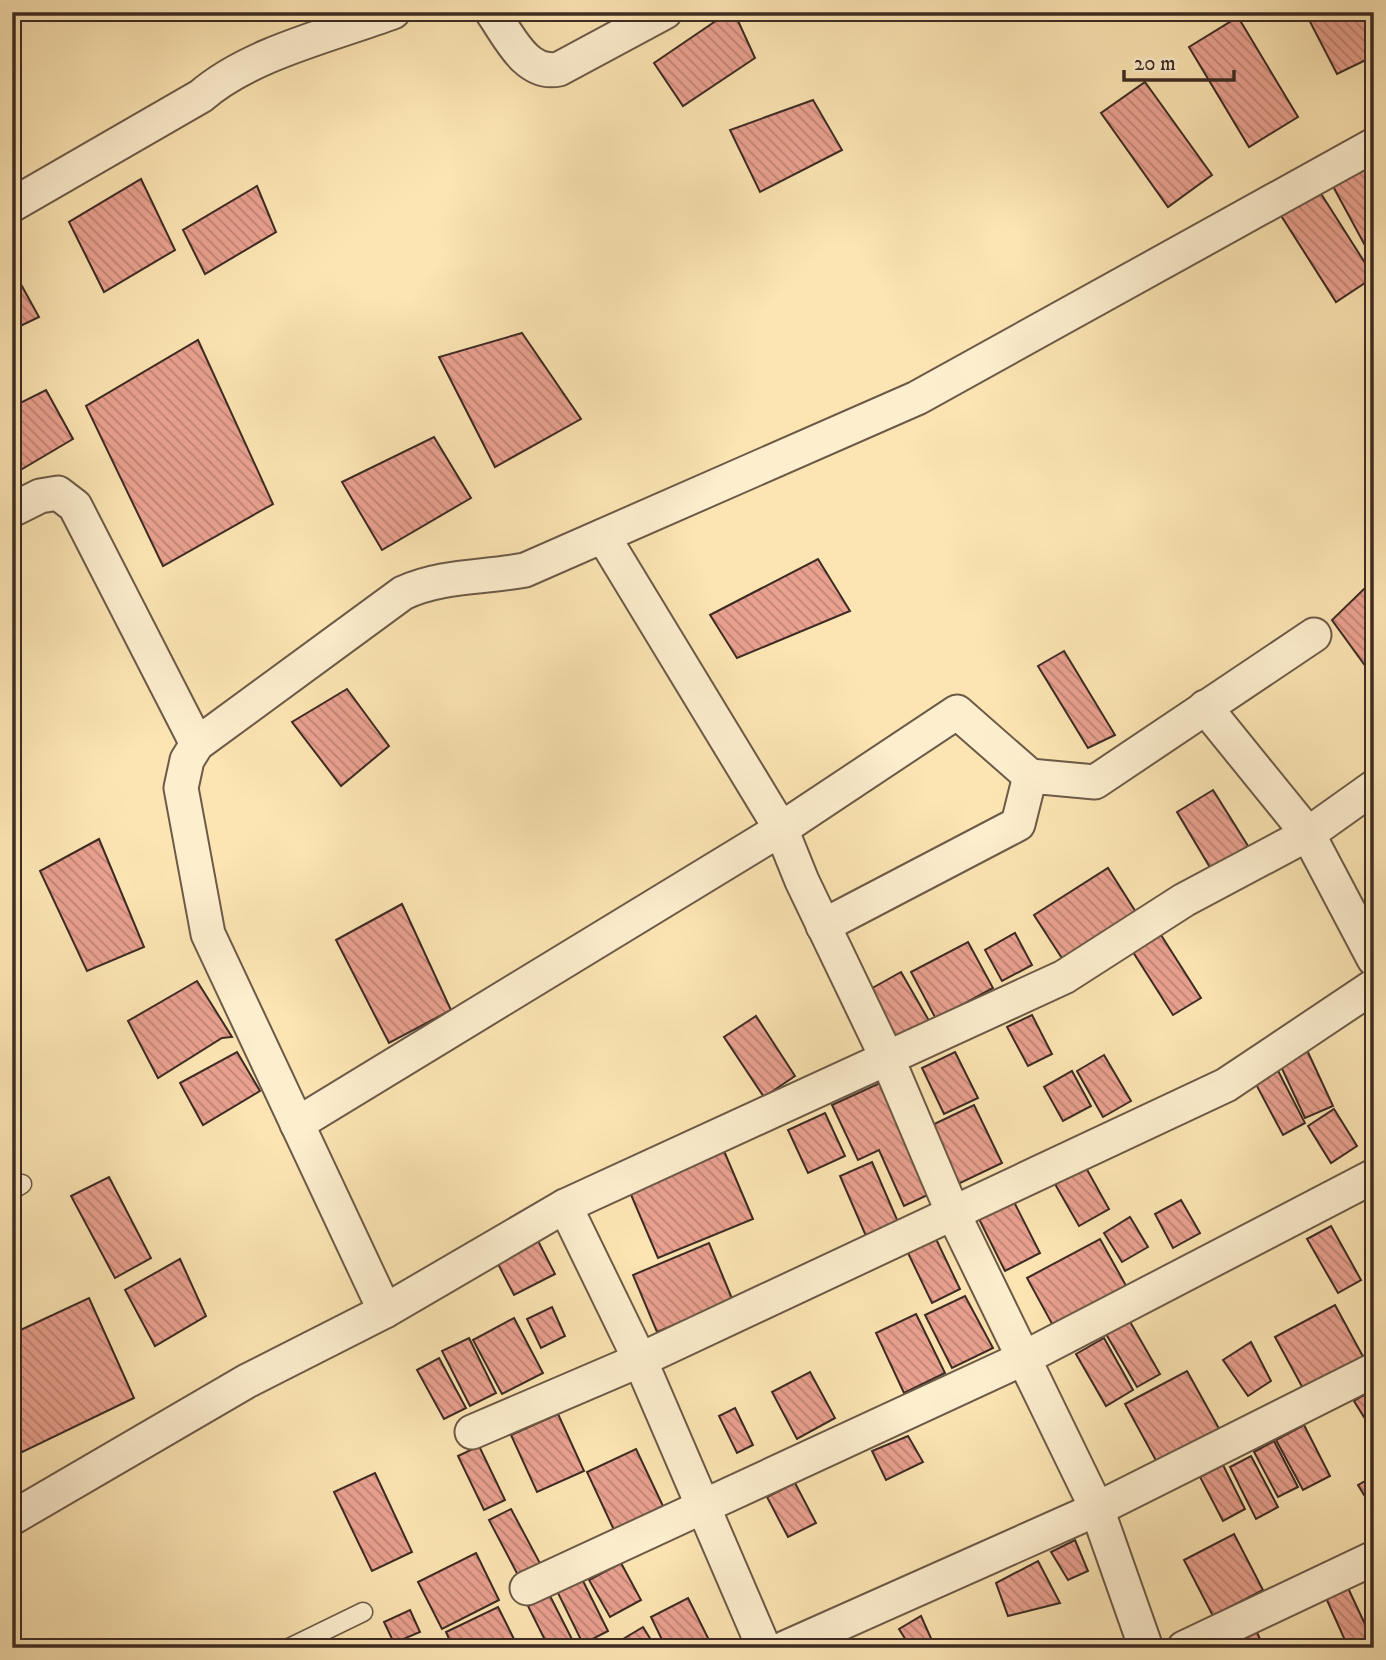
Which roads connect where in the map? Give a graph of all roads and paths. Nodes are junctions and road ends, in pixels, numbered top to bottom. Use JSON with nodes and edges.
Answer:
{"nodes":[{"id":1,"x":393,"y":12,"type":"edge"},
{"id":2,"x":492,"y":12,"type":"edge"},
{"id":3,"x":665,"y":12,"type":"edge"},
{"id":4,"x":1374,"y":145,"type":"edge"},
{"id":5,"x":12,"y":205,"type":"edge"},
{"id":6,"x":12,"y":510,"type":"edge"},
{"id":7,"x":603,"y":536,"type":"junction"},
{"id":8,"x":1314,"y":635,"type":"dead end"},
{"id":9,"x":1205,"y":707,"type":"junction"},
{"id":10,"x":197,"y":744,"type":"junction"},
{"id":11,"x":1030,"y":776,"type":"junction"},
{"id":12,"x":1374,"y":787,"type":"edge"},
{"id":13,"x":781,"y":829,"type":"junction"},
{"id":14,"x":1308,"y":834,"type":"junction"},
{"id":15,"x":823,"y":926,"type":"junction"},
{"id":16,"x":1374,"y":959,"type":"edge"},
{"id":17,"x":1374,"y":986,"type":"edge"},
{"id":18,"x":888,"y":1060,"type":"junction"},
{"id":19,"x":297,"y":1124,"type":"junction"},
{"id":20,"x":1374,"y":1176,"type":"edge"},
{"id":21,"x":565,"y":1206,"type":"junction"},
{"id":22,"x":953,"y":1213,"type":"junction"},
{"id":23,"x":385,"y":1311,"type":"junction"},
{"id":24,"x":1024,"y":1358,"type":"junction"},
{"id":25,"x":640,"y":1360,"type":"junction"},
{"id":26,"x":1374,"y":1370,"type":"edge"},
{"id":27,"x":471,"y":1432,"type":"dead end"},
{"id":28,"x":703,"y":1508,"type":"junction"},
{"id":29,"x":1097,"y":1509,"type":"junction"},
{"id":30,"x":12,"y":1518,"type":"edge"},
{"id":31,"x":1374,"y":1558,"type":"edge"},
{"id":32,"x":527,"y":1588,"type":"dead end"},
{"id":33,"x":363,"y":1612,"type":"dead end"},
{"id":34,"x":289,"y":1648,"type":"edge"},
{"id":35,"x":764,"y":1648,"type":"edge"},
{"id":36,"x":785,"y":1648,"type":"edge"},
{"id":37,"x":1146,"y":1648,"type":"edge"},
{"id":38,"x":1184,"y":1648,"type":"edge"}],
"edges":[{"from":1,"to":5,"type":"street"},
{"from":2,"to":3,"type":"street"},
{"from":4,"to":7,"type":"street"},
{"from":6,"to":10,"type":"street"},
{"from":7,"to":10,"type":"street"},
{"from":7,"to":13,"type":"street"},
{"from":8,"to":9,"type":"street"},
{"from":9,"to":11,"type":"street"},
{"from":9,"to":14,"type":"street"},
{"from":10,"to":19,"type":"street"},
{"from":11,"to":13,"type":"street"},
{"from":11,"to":15,"type":"street"},
{"from":12,"to":14,"type":"street"},
{"from":13,"to":15,"type":"street"},
{"from":13,"to":19,"type":"street"},
{"from":14,"to":16,"type":"street"},
{"from":14,"to":18,"type":"street"},
{"from":15,"to":18,"type":"street"},
{"from":17,"to":22,"type":"street"},
{"from":18,"to":21,"type":"street"},
{"from":18,"to":22,"type":"street"},
{"from":19,"to":23,"type":"street"},
{"from":20,"to":24,"type":"street"},
{"from":21,"to":23,"type":"street"},
{"from":21,"to":25,"type":"street"},
{"from":22,"to":24,"type":"street"},
{"from":22,"to":25,"type":"street"},
{"from":23,"to":30,"type":"street"},
{"from":24,"to":28,"type":"street"},
{"from":24,"to":29,"type":"street"},
{"from":25,"to":27,"type":"street"},
{"from":25,"to":28,"type":"street"},
{"from":26,"to":29,"type":"street"},
{"from":28,"to":32,"type":"street"},
{"from":28,"to":35,"type":"street"},
{"from":29,"to":36,"type":"street"},
{"from":29,"to":37,"type":"street"},
{"from":31,"to":38,"type":"street"},
{"from":33,"to":34,"type":"lane"}]}
